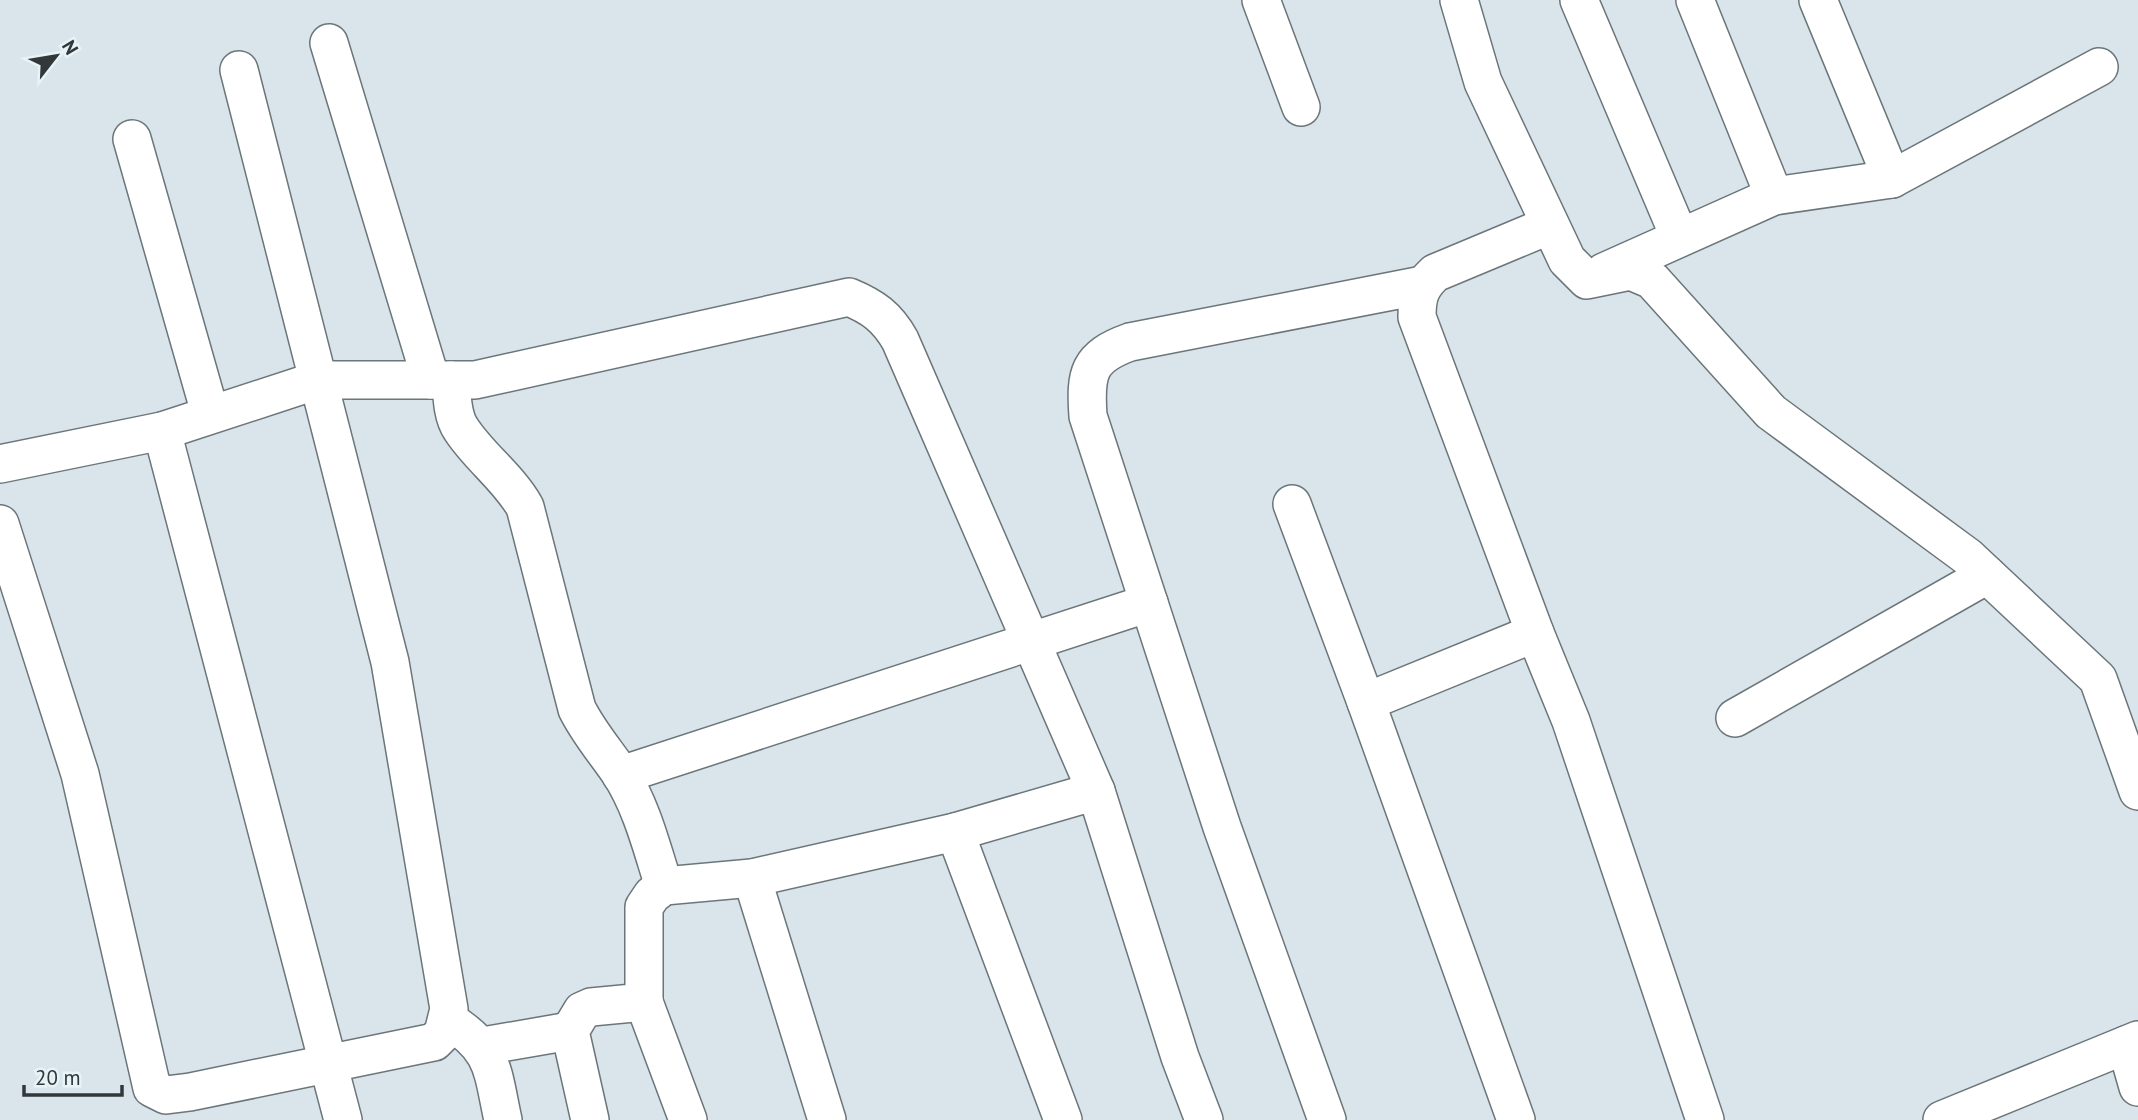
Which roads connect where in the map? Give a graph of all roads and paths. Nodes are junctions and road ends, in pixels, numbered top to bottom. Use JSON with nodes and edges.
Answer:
{"nodes":[{"id":1,"x":1261,"y":0,"type":"edge"},
{"id":2,"x":1459,"y":0,"type":"edge"},
{"id":3,"x":1579,"y":0,"type":"edge"},
{"id":4,"x":1695,"y":0,"type":"edge"},
{"id":5,"x":1818,"y":0,"type":"edge"},
{"id":6,"x":329,"y":43,"type":"dead end"},
{"id":7,"x":2099,"y":67,"type":"dead end"},
{"id":8,"x":239,"y":70,"type":"dead end"},
{"id":9,"x":1301,"y":107,"type":"dead end"},
{"id":10,"x":132,"y":139,"type":"dead end"},
{"id":11,"x":1892,"y":179,"type":"junction"},
{"id":12,"x":1774,"y":196,"type":"junction"},
{"id":13,"x":1550,"y":225,"type":"junction"},
{"id":14,"x":1679,"y":236,"type":"junction"},
{"id":15,"x":1587,"y":280,"type":"junction"},
{"id":16,"x":1423,"y":285,"type":"junction"},
{"id":17,"x":318,"y":380,"type":"junction"},
{"id":18,"x":441,"y":380,"type":"junction"},
{"id":19,"x":210,"y":413,"type":"junction"},
{"id":20,"x":162,"y":431,"type":"junction"},
{"id":21,"x":0,"y":464,"type":"edge"},
{"id":22,"x":1292,"y":504,"type":"dead end"},
{"id":23,"x":0,"y":524,"type":"edge"},
{"id":24,"x":1987,"y":575,"type":"junction"},
{"id":25,"x":1149,"y":603,"type":"junction"},
{"id":26,"x":1535,"y":633,"type":"junction"},
{"id":27,"x":1031,"y":643,"type":"junction"},
{"id":28,"x":1366,"y":702,"type":"junction"},
{"id":29,"x":1735,"y":718,"type":"dead end"},
{"id":30,"x":621,"y":775,"type":"junction"},
{"id":31,"x":1096,"y":791,"type":"junction"},
{"id":32,"x":2138,"y":791,"type":"edge"},
{"id":33,"x":955,"y":832,"type":"junction"},
{"id":34,"x":752,"y":878,"type":"junction"},
{"id":35,"x":664,"y":886,"type":"junction"},
{"id":36,"x":645,"y":1002,"type":"junction"},
{"id":37,"x":448,"y":1020,"type":"junction"},
{"id":38,"x":570,"y":1031,"type":"junction"},
{"id":39,"x":2132,"y":1043,"type":"edge"},
{"id":40,"x":483,"y":1046,"type":"junction"},
{"id":41,"x":329,"y":1064,"type":"junction"},
{"id":42,"x":2138,"y":1087,"type":"edge"},
{"id":43,"x":193,"y":1106,"type":"edge"},
{"id":44,"x":343,"y":1120,"type":"edge"},
{"id":45,"x":503,"y":1120,"type":"edge"},
{"id":46,"x":590,"y":1120,"type":"edge"},
{"id":47,"x":688,"y":1120,"type":"edge"},
{"id":48,"x":827,"y":1120,"type":"edge"},
{"id":49,"x":1063,"y":1120,"type":"edge"},
{"id":50,"x":1204,"y":1120,"type":"edge"},
{"id":51,"x":1327,"y":1120,"type":"edge"},
{"id":52,"x":1516,"y":1120,"type":"edge"},
{"id":53,"x":1705,"y":1120,"type":"edge"},
{"id":54,"x":1942,"y":1120,"type":"edge"}],
"edges":[{"from":1,"to":9,"type":"street"},
{"from":2,"to":13,"type":"street"},
{"from":3,"to":14,"type":"street"},
{"from":4,"to":12,"type":"street"},
{"from":5,"to":11,"type":"street"},
{"from":6,"to":18,"type":"street"},
{"from":7,"to":11,"type":"street"},
{"from":8,"to":17,"type":"street"},
{"from":10,"to":19,"type":"street"},
{"from":11,"to":12,"type":"street"},
{"from":12,"to":14,"type":"street"},
{"from":13,"to":15,"type":"street"},
{"from":13,"to":16,"type":"street"},
{"from":14,"to":15,"type":"street"},
{"from":15,"to":24,"type":"street"},
{"from":16,"to":25,"type":"street"},
{"from":16,"to":26,"type":"street"},
{"from":17,"to":18,"type":"street"},
{"from":17,"to":19,"type":"street"},
{"from":17,"to":37,"type":"street"},
{"from":18,"to":27,"type":"street"},
{"from":18,"to":30,"type":"street"},
{"from":19,"to":20,"type":"street"},
{"from":20,"to":21,"type":"street"},
{"from":20,"to":41,"type":"street"},
{"from":22,"to":28,"type":"street"},
{"from":23,"to":43,"type":"street"},
{"from":24,"to":29,"type":"street"},
{"from":24,"to":32,"type":"street"},
{"from":25,"to":27,"type":"street"},
{"from":25,"to":51,"type":"street"},
{"from":26,"to":28,"type":"street"},
{"from":26,"to":53,"type":"street"},
{"from":27,"to":30,"type":"street"},
{"from":27,"to":31,"type":"street"},
{"from":28,"to":52,"type":"street"},
{"from":30,"to":35,"type":"street"},
{"from":31,"to":33,"type":"street"},
{"from":31,"to":50,"type":"street"},
{"from":33,"to":34,"type":"street"},
{"from":33,"to":49,"type":"street"},
{"from":34,"to":35,"type":"street"},
{"from":34,"to":48,"type":"street"},
{"from":35,"to":36,"type":"street"},
{"from":36,"to":38,"type":"street"},
{"from":36,"to":47,"type":"street"},
{"from":37,"to":40,"type":"street"},
{"from":37,"to":41,"type":"street"},
{"from":38,"to":40,"type":"street"},
{"from":38,"to":46,"type":"street"},
{"from":39,"to":42,"type":"street"},
{"from":39,"to":54,"type":"street"},
{"from":40,"to":45,"type":"street"},
{"from":41,"to":43,"type":"street"},
{"from":41,"to":44,"type":"street"}]}
